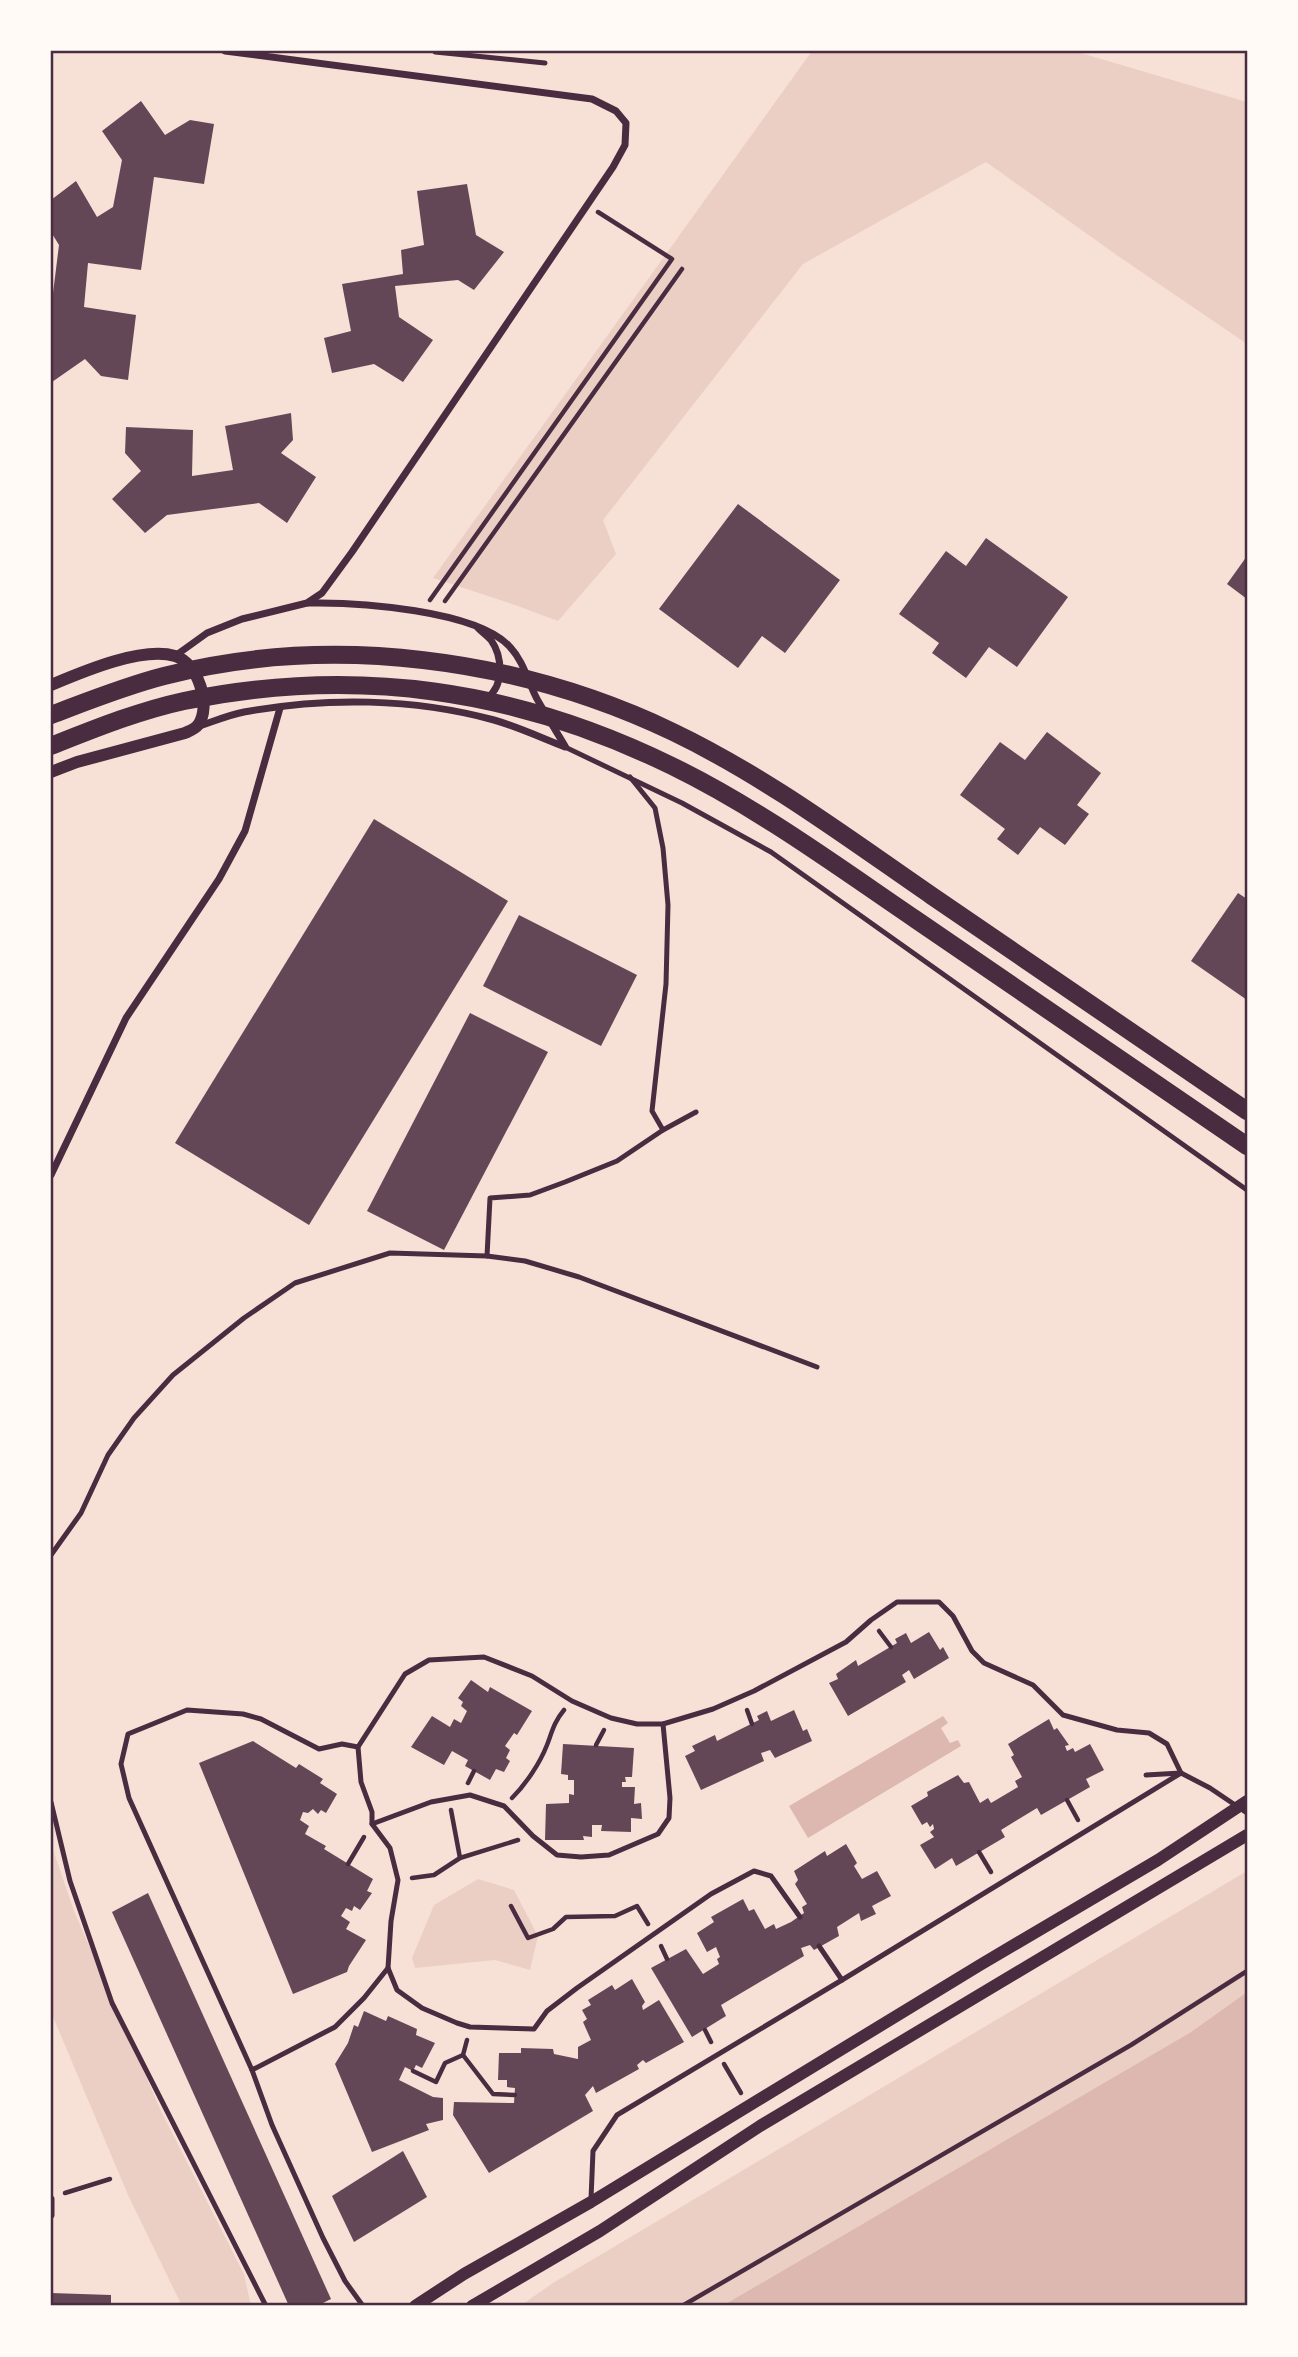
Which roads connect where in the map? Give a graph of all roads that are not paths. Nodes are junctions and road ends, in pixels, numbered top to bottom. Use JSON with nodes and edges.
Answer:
{"nodes":[{"id":1,"x":225,"y":51,"type":"edge"},
{"id":2,"x":434,"y":51,"type":"edge"},
{"id":3,"x":545,"y":63,"type":"dead end"},
{"id":4,"x":307,"y":603,"type":"junction"},
{"id":5,"x":475,"y":626,"type":"junction"},
{"id":6,"x":175,"y":656,"type":"junction"},
{"id":7,"x":51,"y":685,"type":"edge"},
{"id":8,"x":429,"y":706,"type":"junction"},
{"id":9,"x":280,"y":708,"type":"junction"},
{"id":10,"x":51,"y":715,"type":"edge"},
{"id":11,"x":197,"y":727,"type":"junction"},
{"id":12,"x":51,"y":746,"type":"edge"},
{"id":13,"x":565,"y":747,"type":"junction"},
{"id":14,"x":51,"y":772,"type":"edge"},
{"id":15,"x":630,"y":777,"type":"junction"},
{"id":16,"x":1247,"y":1111,"type":"edge"},
{"id":17,"x":696,"y":1112,"type":"dead end"},
{"id":18,"x":663,"y":1130,"type":"junction"},
{"id":19,"x":1247,"y":1146,"type":"edge"},
{"id":20,"x":51,"y":1175,"type":"edge"},
{"id":21,"x":1247,"y":1190,"type":"edge"},
{"id":22,"x":486,"y":1255,"type":"junction"},
{"id":23,"x":817,"y":1367,"type":"dead end"},
{"id":24,"x":51,"y":1555,"type":"edge"},
{"id":25,"x":663,"y":1724,"type":"junction"},
{"id":26,"x":358,"y":1746,"type":"junction"},
{"id":27,"x":1181,"y":1773,"type":"junction"},
{"id":28,"x":1146,"y":1774,"type":"dead end"},
{"id":29,"x":51,"y":1802,"type":"edge"},
{"id":30,"x":1244,"y":1807,"type":"edge"},
{"id":31,"x":372,"y":1824,"type":"junction"},
{"id":32,"x":1247,"y":1835,"type":"edge"},
{"id":33,"x":800,"y":1917,"type":"dead end"},
{"id":34,"x":819,"y":1946,"type":"dead end"},
{"id":35,"x":388,"y":1968,"type":"junction"},
{"id":36,"x":842,"y":1980,"type":"junction"},
{"id":37,"x":253,"y":2070,"type":"junction"},
{"id":38,"x":51,"y":2199,"type":"edge"},
{"id":39,"x":591,"y":2202,"type":"junction"},
{"id":40,"x":51,"y":2215,"type":"edge"},
{"id":41,"x":266,"y":2306,"type":"edge"},
{"id":42,"x":363,"y":2306,"type":"edge"},
{"id":43,"x":415,"y":2306,"type":"edge"},
{"id":44,"x":472,"y":2306,"type":"edge"}],
"edges":[{"from":1,"to":4,"type":"street"},
{"from":2,"to":3,"type":"lane"},
{"from":4,"to":5,"type":"street"},
{"from":4,"to":6,"type":"street"},
{"from":5,"to":8,"type":"street"},
{"from":5,"to":13,"type":"street"},
{"from":6,"to":7,"type":"street"},
{"from":6,"to":11,"type":"street"},
{"from":8,"to":9,"type":"street"},
{"from":8,"to":13,"type":"street"},
{"from":9,"to":11,"type":"street"},
{"from":9,"to":20,"type":"street"},
{"from":10,"to":16,"type":"main road"},
{"from":11,"to":14,"type":"street"},
{"from":12,"to":19,"type":"main road"},
{"from":13,"to":15,"type":"lane"},
{"from":15,"to":18,"type":"lane"},
{"from":15,"to":21,"type":"lane"},
{"from":17,"to":18,"type":"lane"},
{"from":18,"to":22,"type":"lane"},
{"from":22,"to":23,"type":"lane"},
{"from":22,"to":24,"type":"lane"},
{"from":25,"to":26,"type":"lane"},
{"from":25,"to":27,"type":"lane"},
{"from":25,"to":31,"type":"lane"},
{"from":26,"to":31,"type":"lane"},
{"from":26,"to":37,"type":"lane"},
{"from":27,"to":28,"type":"lane"},
{"from":27,"to":30,"type":"lane"},
{"from":27,"to":36,"type":"lane"},
{"from":29,"to":41,"type":"lane"},
{"from":30,"to":39,"type":"street"},
{"from":31,"to":35,"type":"lane"},
{"from":32,"to":44,"type":"street"},
{"from":33,"to":35,"type":"lane"},
{"from":34,"to":36,"type":"lane"},
{"from":35,"to":37,"type":"lane"},
{"from":36,"to":39,"type":"lane"},
{"from":37,"to":42,"type":"lane"},
{"from":38,"to":40,"type":"street"},
{"from":39,"to":43,"type":"street"}]}
